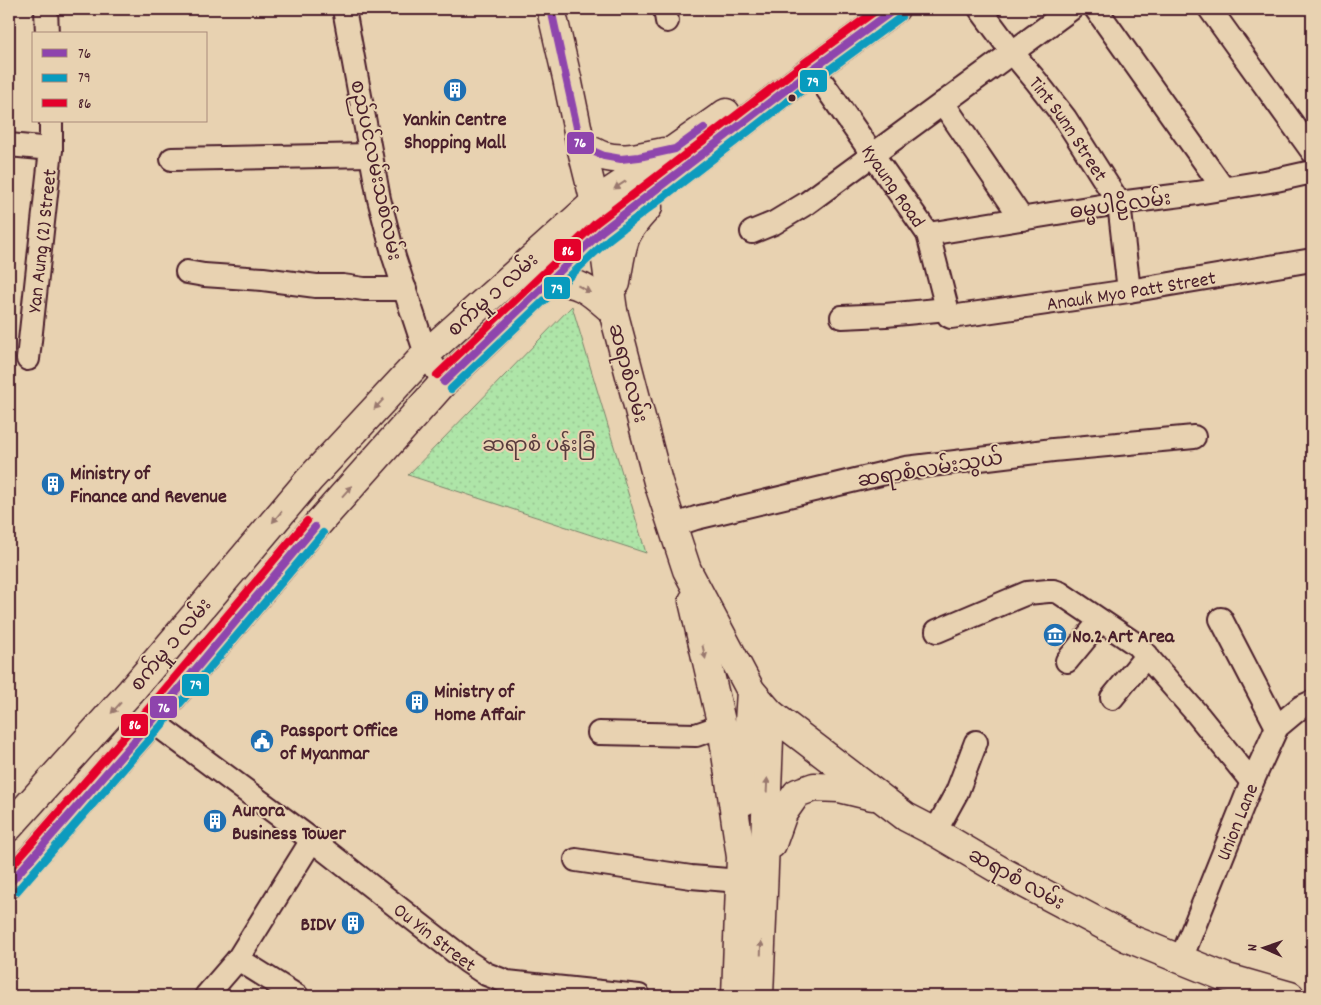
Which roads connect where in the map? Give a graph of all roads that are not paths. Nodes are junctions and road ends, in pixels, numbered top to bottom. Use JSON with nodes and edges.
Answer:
{"nodes":[{"id":1,"x":46,"y":9,"type":"edge"},
{"id":2,"x":344,"y":9,"type":"edge"},
{"id":3,"x":551,"y":9,"type":"edge"},
{"id":4,"x":868,"y":9,"type":"edge"},
{"id":5,"x":895,"y":9,"type":"edge"},
{"id":6,"x":980,"y":9,"type":"edge"},
{"id":7,"x":1072,"y":9,"type":"edge"},
{"id":8,"x":1096,"y":9,"type":"edge"},
{"id":9,"x":1210,"y":9,"type":"edge"},
{"id":10,"x":47,"y":32,"type":"edge"},
{"id":11,"x":1012,"y":52,"type":"junction"},
{"id":12,"x":813,"y":69,"type":"junction"},
{"id":13,"x":943,"y":103,"type":"junction"},
{"id":14,"x":52,"y":122,"type":"edge"},
{"id":15,"x":9,"y":145,"type":"edge"},
{"id":16,"x":581,"y":146,"type":"junction"},
{"id":17,"x":51,"y":149,"type":"junction"},
{"id":18,"x":1312,"y":151,"type":"edge"},
{"id":19,"x":370,"y":155,"type":"junction"},
{"id":20,"x":873,"y":155,"type":"junction"},
{"id":21,"x":682,"y":157,"type":"junction"},
{"id":22,"x":172,"y":159,"type":"dead end"},
{"id":23,"x":1312,"y":172,"type":"edge"},
{"id":24,"x":1222,"y":188,"type":"junction"},
{"id":25,"x":595,"y":202,"type":"junction"},
{"id":26,"x":1119,"y":203,"type":"junction"},
{"id":27,"x":1022,"y":219,"type":"junction"},
{"id":28,"x":602,"y":231,"type":"junction"},
{"id":29,"x":752,"y":232,"type":"dead end"},
{"id":30,"x":928,"y":234,"type":"junction"},
{"id":31,"x":531,"y":258,"type":"junction"},
{"id":32,"x":1312,"y":260,"type":"edge"},
{"id":33,"x":187,"y":272,"type":"dead end"},
{"id":34,"x":550,"y":282,"type":"junction"},
{"id":35,"x":405,"y":289,"type":"junction"},
{"id":36,"x":1129,"y":291,"type":"junction"},
{"id":37,"x":613,"y":311,"type":"junction"},
{"id":38,"x":948,"y":313,"type":"junction"},
{"id":39,"x":842,"y":317,"type":"dead end"},
{"id":40,"x":28,"y":359,"type":"dead end"},
{"id":41,"x":420,"y":361,"type":"junction"},
{"id":42,"x":444,"y":382,"type":"junction"},
{"id":43,"x":1194,"y":437,"type":"dead end"},
{"id":44,"x":672,"y":526,"type":"junction"},
{"id":45,"x":687,"y":570,"type":"junction"},
{"id":46,"x":1221,"y":619,"type":"dead end"},
{"id":47,"x":1100,"y":621,"type":"junction"},
{"id":48,"x":937,"y":631,"type":"dead end"},
{"id":49,"x":1146,"y":655,"type":"junction"},
{"id":50,"x":1067,"y":660,"type":"dead end"},
{"id":51,"x":751,"y":691,"type":"junction"},
{"id":52,"x":1112,"y":698,"type":"dead end"},
{"id":53,"x":1312,"y":702,"type":"edge"},
{"id":54,"x":770,"y":713,"type":"junction"},
{"id":55,"x":152,"y":721,"type":"junction"},
{"id":56,"x":722,"y":726,"type":"junction"},
{"id":57,"x":1278,"y":727,"type":"junction"},
{"id":58,"x":599,"y":733,"type":"dead end"},
{"id":59,"x":91,"y":735,"type":"junction"},
{"id":60,"x":976,"y":742,"type":"dead end"},
{"id":61,"x":118,"y":758,"type":"junction"},
{"id":62,"x":1252,"y":782,"type":"junction"},
{"id":63,"x":880,"y":798,"type":"junction"},
{"id":64,"x":9,"y":827,"type":"edge"},
{"id":65,"x":935,"y":832,"type":"junction"},
{"id":66,"x":312,"y":840,"type":"junction"},
{"id":67,"x":576,"y":860,"type":"dead end"},
{"id":68,"x":748,"y":869,"type":"junction"},
{"id":69,"x":12,"y":875,"type":"edge"},
{"id":70,"x":238,"y":959,"type":"junction"},
{"id":71,"x":1181,"y":959,"type":"junction"},
{"id":72,"x":748,"y":985,"type":"edge"},
{"id":73,"x":206,"y":996,"type":"edge"},
{"id":74,"x":297,"y":996,"type":"edge"},
{"id":75,"x":639,"y":996,"type":"edge"},
{"id":76,"x":1290,"y":996,"type":"edge"}],
"edges":[{"from":1,"to":10,"type":"street"},
{"from":2,"to":19,"type":"street","name":"စည်ပင်လမ်းသစ်လမ်း"},
{"from":3,"to":16,"type":"main road","name":"ဆရာစံလမ်း"},
{"from":4,"to":21,"type":"main road"},
{"from":5,"to":12,"type":"main road"},
{"from":6,"to":11,"type":"street","name":"Tint Sunn Street"},
{"from":7,"to":11,"type":"street"},
{"from":8,"to":24,"type":"street"},
{"from":9,"to":18,"type":"street"},
{"from":11,"to":13,"type":"street"},
{"from":11,"to":26,"type":"street","name":"Tint Sunn Street"},
{"from":12,"to":20,"type":"street","name":"Kyaung Road"},
{"from":12,"to":21,"type":"main road"},
{"from":13,"to":20,"type":"street"},
{"from":13,"to":27,"type":"street"},
{"from":14,"to":17,"type":"street","name":"Yan Aung (2) Street"},
{"from":15,"to":17,"type":"street"},
{"from":16,"to":21,"type":"main road"},
{"from":16,"to":25,"type":"main road","name":"ဆရာစံလမ်း"},
{"from":16,"to":31,"type":"main road"},
{"from":17,"to":40,"type":"street","name":"Yan Aung (2) Street"},
{"from":19,"to":22,"type":"street"},
{"from":19,"to":35,"type":"street","name":"စည်ပင်လမ်းသစ်လမ်း"},
{"from":20,"to":29,"type":"street"},
{"from":20,"to":30,"type":"street","name":"Kyaung Road"},
{"from":21,"to":25,"type":"main road","name":"စက်မှု ၁ လမ်း","one_way":true},
{"from":21,"to":28,"type":"main road","name":"စက်မှု ၁ လမ်း"},
{"from":21,"to":37,"type":"main road"},
{"from":23,"to":24,"type":"street","name":"ဓမ္မပါဠိလမ်း"},
{"from":24,"to":26,"type":"street","name":"ဓမ္မပါဠိလမ်း"},
{"from":25,"to":28,"type":"main road","name":"ဆရာစံလမ်း"},
{"from":25,"to":31,"type":"main road","name":"စက်မှု ၁ လမ်း"},
{"from":26,"to":27,"type":"street","name":"ဓမ္မပါဠိလမ်း"},
{"from":26,"to":36,"type":"street","name":"Tint Sunn Street"},
{"from":27,"to":30,"type":"street","name":"ဓမ္မပါဠိလမ်း"},
{"from":28,"to":34,"type":"main road","name":"စက်မှု ၁ လမ်း"},
{"from":28,"to":37,"type":"main road","name":"ဆရာစံလမ်း"},
{"from":30,"to":38,"type":"street","name":"Kyaung Road"},
{"from":31,"to":41,"type":"main road","name":"စက်မှု ၁ လမ်း"},
{"from":32,"to":36,"type":"street","name":"Anauk Myo Patt Street"},
{"from":33,"to":35,"type":"street"},
{"from":34,"to":37,"type":"main road","one_way":true},
{"from":34,"to":42,"type":"main road","name":"စက်မှု ၁ လမ်း"},
{"from":35,"to":41,"type":"street","name":"စည်ပင်လမ်းသစ်လမ်း"},
{"from":36,"to":38,"type":"street","name":"Anauk Myo Patt Street"},
{"from":37,"to":44,"type":"main road","name":"ဆရာစံလမ်း"},
{"from":38,"to":39,"type":"street","name":"Anauk Myo Patt Street"},
{"from":41,"to":42,"type":"street","name":"စည်ပင်လမ်းသစ်လမ်း"},
{"from":41,"to":59,"type":"main road","name":"စက်မှု ၁ လမ်း","one_way":true},
{"from":55,"to":42,"type":"main road","name":"စက်မှု ၁ လမ်း","one_way":true},
{"from":43,"to":44,"type":"street","name":"ဆရာစံလမ်းသွယ်"},
{"from":44,"to":45,"type":"main road","name":"ဆရာစံလမ်း"},
{"from":45,"to":51,"type":"main road","name":"ဆရာစံလမ်း"},
{"from":45,"to":56,"type":"main road","one_way":true},
{"from":46,"to":57,"type":"street"},
{"from":47,"to":48,"type":"street"},
{"from":47,"to":49,"type":"street"},
{"from":47,"to":50,"type":"street"},
{"from":49,"to":52,"type":"street"},
{"from":49,"to":62,"type":"street"},
{"from":51,"to":54,"type":"main road","name":"ဆရာစံလမ်း"},
{"from":51,"to":68,"type":"main road"},
{"from":53,"to":57,"type":"street","name":"Union Lane"},
{"from":54,"to":63,"type":"main road","name":"ဆရာစံ လမ်း"},
{"from":68,"to":54,"type":"main road","one_way":true},
{"from":55,"to":61,"type":"main road","name":"စက်မှု ၁ လမ်း"},
{"from":55,"to":66,"type":"street","name":"Ou Yin Street"},
{"from":56,"to":58,"type":"street"},
{"from":56,"to":68,"type":"main road"},
{"from":57,"to":62,"type":"street","name":"Union Lane"},
{"from":59,"to":61,"type":"main road"},
{"from":59,"to":64,"type":"main road","name":"စက်မှု ၁ လမ်း"},
{"from":60,"to":65,"type":"street"},
{"from":61,"to":69,"type":"main road","name":"စက်မှု ၁ လမ်း"},
{"from":62,"to":71,"type":"street","name":"Union Lane"},
{"from":63,"to":65,"type":"main road","name":"ဆရာစံ လမ်း"},
{"from":63,"to":68,"type":"main road"},
{"from":65,"to":71,"type":"main road","name":"ဆရာစံ လမ်း"},
{"from":66,"to":70,"type":"street"},
{"from":66,"to":75,"type":"street","name":"Ou Yin Street"},
{"from":67,"to":68,"type":"street"},
{"from":68,"to":72,"type":"main road"},
{"from":70,"to":73,"type":"street"},
{"from":70,"to":74,"type":"street"},
{"from":71,"to":76,"type":"main road","name":"ဆရာစံ လမ်း"}]}
